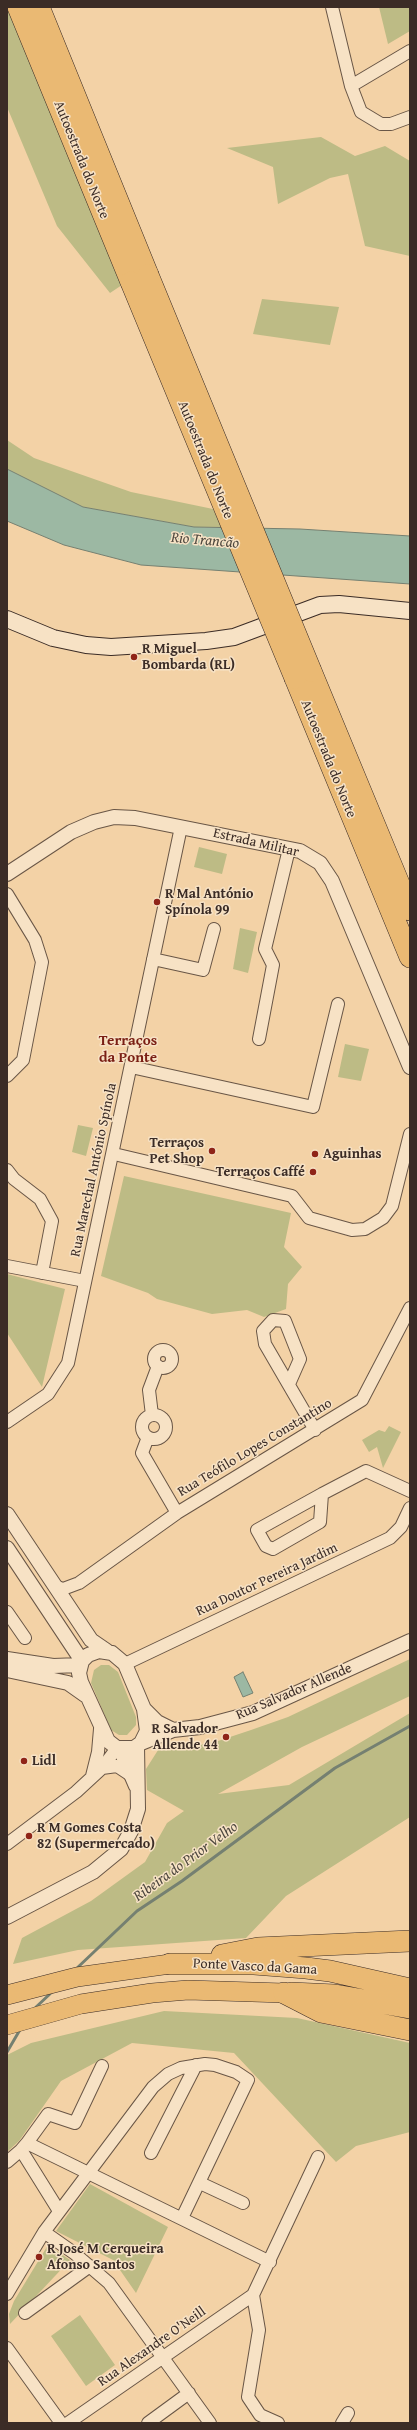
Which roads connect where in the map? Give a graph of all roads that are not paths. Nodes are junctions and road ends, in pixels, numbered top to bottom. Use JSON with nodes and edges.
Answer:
{"nodes":[{"id":1,"x":18,"y":7,"type":"edge"},
{"id":2,"x":39,"y":7,"type":"edge"},
{"id":3,"x":332,"y":7,"type":"edge"},
{"id":4,"x":410,"y":51,"type":"edge"},
{"id":5,"x":351,"y":86,"type":"junction"},
{"id":6,"x":410,"y":117,"type":"edge"},
{"id":7,"x":140,"y":278,"type":"junction"},
{"id":8,"x":410,"y":610,"type":"edge"},
{"id":9,"x":7,"y":619,"type":"edge"},
{"id":10,"x":303,"y":674,"type":"junction"},
{"id":11,"x":181,"y":827,"type":"junction"},
{"id":12,"x":289,"y":849,"type":"junction"},
{"id":13,"x":7,"y":874,"type":"edge"},
{"id":14,"x":7,"y":894,"type":"edge"},
{"id":15,"x":410,"y":910,"type":"edge"},
{"id":16,"x":214,"y":929,"type":"dead end"},
{"id":17,"x":410,"y":957,"type":"edge"},
{"id":18,"x":153,"y":959,"type":"junction"},
{"id":19,"x":338,"y":1004,"type":"dead end"},
{"id":20,"x":258,"y":1039,"type":"dead end"},
{"id":21,"x":131,"y":1067,"type":"junction"},
{"id":22,"x":410,"y":1067,"type":"edge"},
{"id":23,"x":7,"y":1076,"type":"edge"},
{"id":24,"x":410,"y":1134,"type":"edge"},
{"id":25,"x":114,"y":1154,"type":"junction"},
{"id":26,"x":7,"y":1170,"type":"edge"},
{"id":27,"x":7,"y":1266,"type":"edge"},
{"id":28,"x":42,"y":1273,"type":"junction"},
{"id":29,"x":85,"y":1281,"type":"junction"},
{"id":30,"x":410,"y":1308,"type":"edge"},
{"id":31,"x":158,"y":1366,"type":"dead end"},
{"id":32,"x":289,"y":1384,"type":"junction"},
{"id":33,"x":152,"y":1415,"type":"junction"},
{"id":34,"x":7,"y":1422,"type":"edge"},
{"id":35,"x":315,"y":1430,"type":"junction"},
{"id":36,"x":148,"y":1437,"type":"junction"},
{"id":37,"x":410,"y":1491,"type":"edge"},
{"id":38,"x":322,"y":1494,"type":"junction"},
{"id":39,"x":410,"y":1508,"type":"edge"},
{"id":40,"x":178,"y":1513,"type":"junction"},
{"id":41,"x":7,"y":1514,"type":"edge"},
{"id":42,"x":7,"y":1548,"type":"edge"},
{"id":43,"x":79,"y":1583,"type":"junction"},
{"id":44,"x":55,"y":1586,"type":"junction"},
{"id":45,"x":71,"y":1610,"type":"junction"},
{"id":46,"x":7,"y":1612,"type":"edge"},
{"id":47,"x":25,"y":1638,"type":"dead end"},
{"id":48,"x":68,"y":1640,"type":"junction"},
{"id":49,"x":410,"y":1642,"type":"edge"},
{"id":50,"x":107,"y":1651,"type":"junction"},
{"id":51,"x":7,"y":1658,"type":"edge"},
{"id":52,"x":81,"y":1663,"type":"junction"},
{"id":53,"x":125,"y":1664,"type":"junction"},
{"id":54,"x":53,"y":1666,"type":"junction"},
{"id":55,"x":7,"y":1670,"type":"edge"},
{"id":56,"x":86,"y":1696,"type":"junction"},
{"id":57,"x":144,"y":1709,"type":"junction"},
{"id":58,"x":100,"y":1728,"type":"junction"},
{"id":59,"x":173,"y":1730,"type":"junction"},
{"id":60,"x":139,"y":1745,"type":"junction"},
{"id":61,"x":119,"y":1748,"type":"junction"},
{"id":62,"x":102,"y":1768,"type":"junction"},
{"id":63,"x":129,"y":1774,"type":"junction"},
{"id":64,"x":92,"y":1776,"type":"junction"},
{"id":65,"x":137,"y":1788,"type":"junction"},
{"id":66,"x":7,"y":1844,"type":"edge"},
{"id":67,"x":7,"y":1917,"type":"edge"},
{"id":68,"x":410,"y":1941,"type":"edge"},
{"id":69,"x":170,"y":1964,"type":"junction"},
{"id":70,"x":330,"y":1971,"type":"junction"},
{"id":71,"x":410,"y":1974,"type":"edge"},
{"id":72,"x":410,"y":1989,"type":"edge"},
{"id":73,"x":284,"y":1992,"type":"junction"},
{"id":74,"x":7,"y":1995,"type":"edge"},
{"id":75,"x":410,"y":2008,"type":"edge"},
{"id":76,"x":7,"y":2026,"type":"edge"},
{"id":77,"x":410,"y":2030,"type":"edge"},
{"id":78,"x":196,"y":2065,"type":"junction"},
{"id":79,"x":102,"y":2066,"type":"dead end"},
{"id":80,"x":24,"y":2147,"type":"junction"},
{"id":81,"x":152,"y":2153,"type":"dead end"},
{"id":82,"x":318,"y":2157,"type":"dead end"},
{"id":83,"x":7,"y":2162,"type":"edge"},
{"id":84,"x":89,"y":2171,"type":"junction"},
{"id":85,"x":200,"y":2183,"type":"junction"},
{"id":86,"x":243,"y":2203,"type":"dead end"},
{"id":87,"x":59,"y":2211,"type":"junction"},
{"id":88,"x":182,"y":2218,"type":"junction"},
{"id":89,"x":44,"y":2232,"type":"junction"},
{"id":90,"x":270,"y":2262,"type":"junction"},
{"id":91,"x":90,"y":2266,"type":"junction"},
{"id":92,"x":7,"y":2294,"type":"edge"},
{"id":93,"x":254,"y":2295,"type":"junction"},
{"id":94,"x":25,"y":2313,"type":"dead end"},
{"id":95,"x":7,"y":2348,"type":"edge"},
{"id":96,"x":163,"y":2357,"type":"junction"},
{"id":97,"x":189,"y":2393,"type":"junction"},
{"id":98,"x":61,"y":2423,"type":"edge"},
{"id":99,"x":68,"y":2423,"type":"edge"},
{"id":100,"x":148,"y":2423,"type":"edge"},
{"id":101,"x":210,"y":2423,"type":"edge"},
{"id":102,"x":278,"y":2423,"type":"edge"}],
"edges":[{"from":1,"to":7,"type":"highway","name":"Autoestrada do Norte"},
{"from":2,"to":7,"type":"highway","name":"Autoestrada do Norte"},
{"from":3,"to":5,"type":"street"},
{"from":4,"to":5,"type":"street"},
{"from":5,"to":6,"type":"street"},
{"from":7,"to":10,"type":"highway","name":"Autoestrada do Norte","bridge":true},
{"from":8,"to":9,"type":"main road"},
{"from":10,"to":15,"type":"highway","name":"Autoestrada do Norte"},
{"from":10,"to":17,"type":"highway","name":"Autoestrada do Norte"},
{"from":11,"to":12,"type":"street","name":"Estrada Militar"},
{"from":11,"to":13,"type":"street","name":"Estrada Militar"},
{"from":11,"to":18,"type":"street","name":"Rua Marechal António Spínola"},
{"from":12,"to":20,"type":"street"},
{"from":12,"to":22,"type":"street","name":"Estrada Militar"},
{"from":14,"to":23,"type":"street"},
{"from":16,"to":18,"type":"street"},
{"from":18,"to":21,"type":"street","name":"Rua Marechal António Spínola"},
{"from":19,"to":21,"type":"street"},
{"from":21,"to":25,"type":"street","name":"Rua Marechal António Spínola"},
{"from":24,"to":25,"type":"street"},
{"from":25,"to":29,"type":"street","name":"Rua Marechal António Spínola"},
{"from":26,"to":28,"type":"street"},
{"from":27,"to":28,"type":"street"},
{"from":28,"to":29,"type":"street"},
{"from":29,"to":34,"type":"street","name":"Rua Marechal António Spínola"},
{"from":30,"to":35,"type":"street","name":"Rua Teófilo Lopes Constantino"},
{"from":31,"to":33,"type":"street"},
{"from":32,"to":32,"type":"street"},
{"from":32,"to":35,"type":"street"},
{"from":33,"to":36,"type":"street"},
{"from":33,"to":36,"type":"street"},
{"from":35,"to":40,"type":"street","name":"Rua Teófilo Lopes Constantino"},
{"from":36,"to":40,"type":"street"},
{"from":37,"to":38,"type":"street"},
{"from":38,"to":38,"type":"street"},
{"from":39,"to":53,"type":"street","name":"Rua Doutor Pereira Jardim"},
{"from":40,"to":43,"type":"street","name":"Rua Teófilo Lopes Constantino"},
{"from":41,"to":44,"type":"street"},
{"from":42,"to":48,"type":"street"},
{"from":43,"to":44,"type":"street","name":"Rua Teófilo Lopes Constantino"},
{"from":43,"to":45,"type":"street"},
{"from":44,"to":45,"type":"street"},
{"from":45,"to":50,"type":"street"},
{"from":46,"to":47,"type":"street"},
{"from":48,"to":52,"type":"street"},
{"from":48,"to":54,"type":"street"},
{"from":49,"to":59,"type":"street","name":"Rua Salvador Allende"},
{"from":50,"to":52,"type":"street"},
{"from":50,"to":53,"type":"street"},
{"from":51,"to":54,"type":"street"},
{"from":52,"to":54,"type":"street"},
{"from":52,"to":56,"type":"street"},
{"from":53,"to":57,"type":"street"},
{"from":55,"to":56,"type":"street"},
{"from":56,"to":58,"type":"street"},
{"from":57,"to":59,"type":"street"},
{"from":57,"to":60,"type":"street"},
{"from":58,"to":61,"type":"street"},
{"from":58,"to":64,"type":"street"},
{"from":59,"to":60,"type":"street","name":"Rua Salvador Allende"},
{"from":60,"to":61,"type":"street","name":"Rua Salvador Allende"},
{"from":60,"to":65,"type":"street"},
{"from":61,"to":62,"type":"street"},
{"from":61,"to":63,"type":"street"},
{"from":62,"to":63,"type":"street"},
{"from":62,"to":64,"type":"street"},
{"from":63,"to":65,"type":"street"},
{"from":64,"to":66,"type":"street"},
{"from":65,"to":67,"type":"street"},
{"from":68,"to":69,"type":"highway"},
{"from":69,"to":70,"type":"highway","name":"Ponte Vasco da Gama"},
{"from":69,"to":74,"type":"highway"},
{"from":70,"to":71,"type":"highway"},
{"from":70,"to":72,"type":"highway","name":"Ponte Vasco da Gama"},
{"from":73,"to":75,"type":"highway","name":"Ponte Vasco da Gama"},
{"from":73,"to":76,"type":"highway"},
{"from":73,"to":77,"type":"highway"},
{"from":78,"to":81,"type":"street"},
{"from":78,"to":84,"type":"street"},
{"from":78,"to":85,"type":"street"},
{"from":79,"to":80,"type":"street"},
{"from":80,"to":83,"type":"street"},
{"from":80,"to":84,"type":"street"},
{"from":80,"to":87,"type":"street"},
{"from":82,"to":90,"type":"street"},
{"from":84,"to":87,"type":"street"},
{"from":84,"to":88,"type":"street"},
{"from":85,"to":86,"type":"street"},
{"from":85,"to":88,"type":"street"},
{"from":87,"to":89,"type":"street"},
{"from":88,"to":90,"type":"street"},
{"from":89,"to":91,"type":"street"},
{"from":89,"to":92,"type":"street"},
{"from":90,"to":93,"type":"street"},
{"from":91,"to":94,"type":"street"},
{"from":91,"to":96,"type":"street"},
{"from":93,"to":96,"type":"street","name":"Rua Alexandre O'Neill"},
{"from":93,"to":102,"type":"street"},
{"from":95,"to":98,"type":"street"},
{"from":96,"to":97,"type":"street"},
{"from":96,"to":99,"type":"street","name":"Rua Alexandre O'Neill"},
{"from":97,"to":100,"type":"street"},
{"from":97,"to":101,"type":"street"}]}
